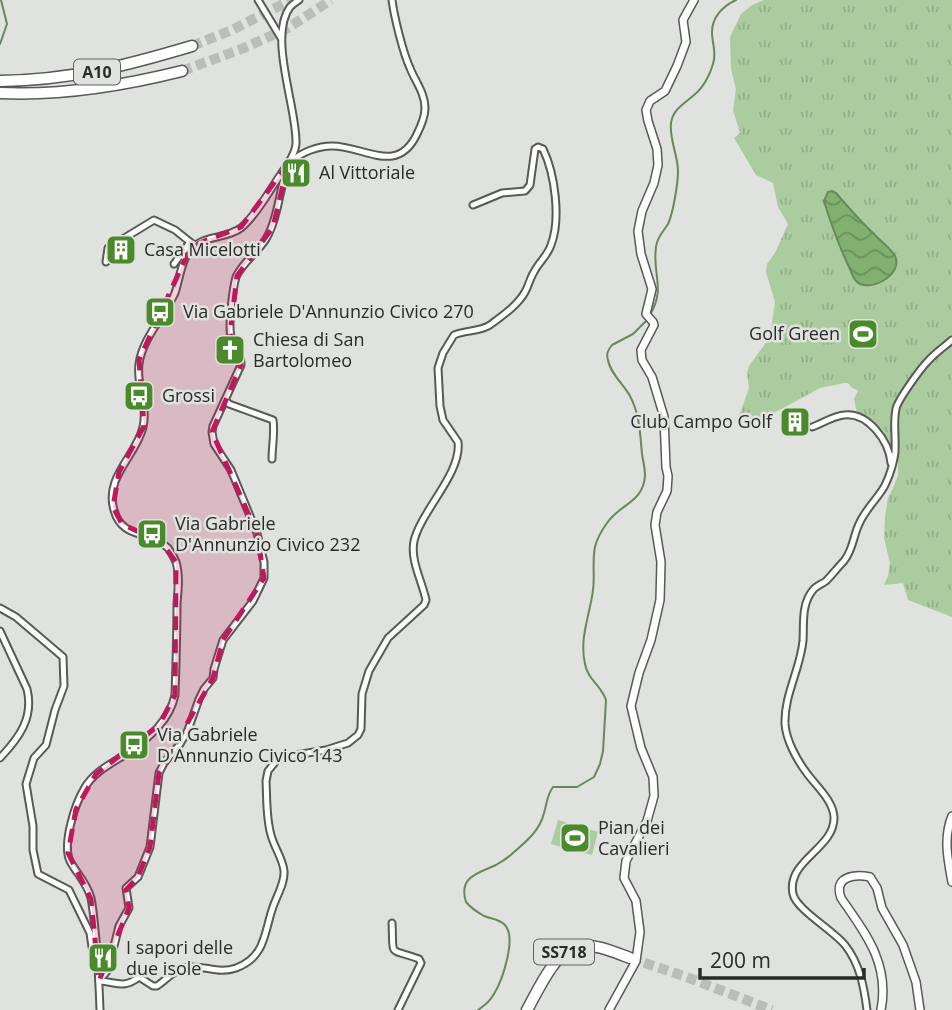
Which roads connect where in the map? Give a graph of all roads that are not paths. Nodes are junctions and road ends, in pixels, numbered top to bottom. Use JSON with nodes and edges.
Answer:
{"nodes":[{"id":1,"x":258,"y":0,"type":"edge"},
{"id":2,"x":299,"y":0,"type":"edge"},
{"id":3,"x":392,"y":0,"type":"edge"},
{"id":4,"x":694,"y":0,"type":"edge"},
{"id":5,"x":283,"y":40,"type":"junction"},
{"id":6,"x":192,"y":46,"type":"tunnel mouth"},
{"id":7,"x":182,"y":71,"type":"tunnel mouth"},
{"id":8,"x":0,"y":81,"type":"edge"},
{"id":9,"x":0,"y":93,"type":"edge"},
{"id":10,"x":288,"y":164,"type":"junction"},
{"id":11,"x":473,"y":205,"type":"dead end"},
{"id":12,"x":192,"y":244,"type":"junction"},
{"id":13,"x":106,"y":261,"type":"dead end"},
{"id":14,"x":174,"y":264,"type":"dead end"},
{"id":15,"x":952,"y":340,"type":"edge"},
{"id":16,"x":225,"y":401,"type":"junction"},
{"id":17,"x":811,"y":427,"type":"dead end"},
{"id":18,"x":272,"y":458,"type":"dead end"},
{"id":19,"x":891,"y":466,"type":"junction"},
{"id":20,"x":0,"y":608,"type":"edge"},
{"id":21,"x":0,"y":631,"type":"edge"},
{"id":22,"x":0,"y":758,"type":"edge"},
{"id":23,"x":952,"y":816,"type":"edge"},
{"id":24,"x":952,"y":882,"type":"edge"},
{"id":25,"x":392,"y":923,"type":"dead end"},
{"id":26,"x":97,"y":951,"type":"junction"},
{"id":27,"x":630,"y":958,"type":"tunnel mouth"},
{"id":28,"x":99,"y":981,"type":"junction"},
{"id":29,"x":100,"y":1010,"type":"edge"},
{"id":30,"x":398,"y":1010,"type":"edge"},
{"id":31,"x":527,"y":1010,"type":"edge"},
{"id":32,"x":608,"y":1010,"type":"edge"},
{"id":33,"x":867,"y":1010,"type":"edge"},
{"id":34,"x":881,"y":1010,"type":"edge"},
{"id":35,"x":920,"y":1010,"type":"edge"}],
"edges":[{"from":1,"to":5,"type":"street"},
{"from":2,"to":5,"type":"street"},
{"from":3,"to":10,"type":"street"},
{"from":4,"to":32,"type":"street"},
{"from":5,"to":10,"type":"street"},
{"from":6,"to":8,"type":"highway","number":"A10"},
{"from":7,"to":9,"type":"highway","number":"A10"},
{"from":10,"to":12,"type":"street"},
{"from":10,"to":16,"type":"street"},
{"from":11,"to":28,"type":"street"},
{"from":12,"to":13,"type":"street"},
{"from":12,"to":14,"type":"street"},
{"from":12,"to":26,"type":"street"},
{"from":15,"to":19,"type":"street"},
{"from":16,"to":18,"type":"street"},
{"from":16,"to":28,"type":"street"},
{"from":17,"to":19,"type":"street"},
{"from":19,"to":33,"type":"street"},
{"from":20,"to":26,"type":"street"},
{"from":21,"to":22,"type":"street"},
{"from":23,"to":24,"type":"street"},
{"from":25,"to":30,"type":"street"},
{"from":26,"to":28,"type":"street"},
{"from":27,"to":31,"type":"highway","number":"SS718"},
{"from":28,"to":29,"type":"street"},
{"from":34,"to":35,"type":"street"}]}
